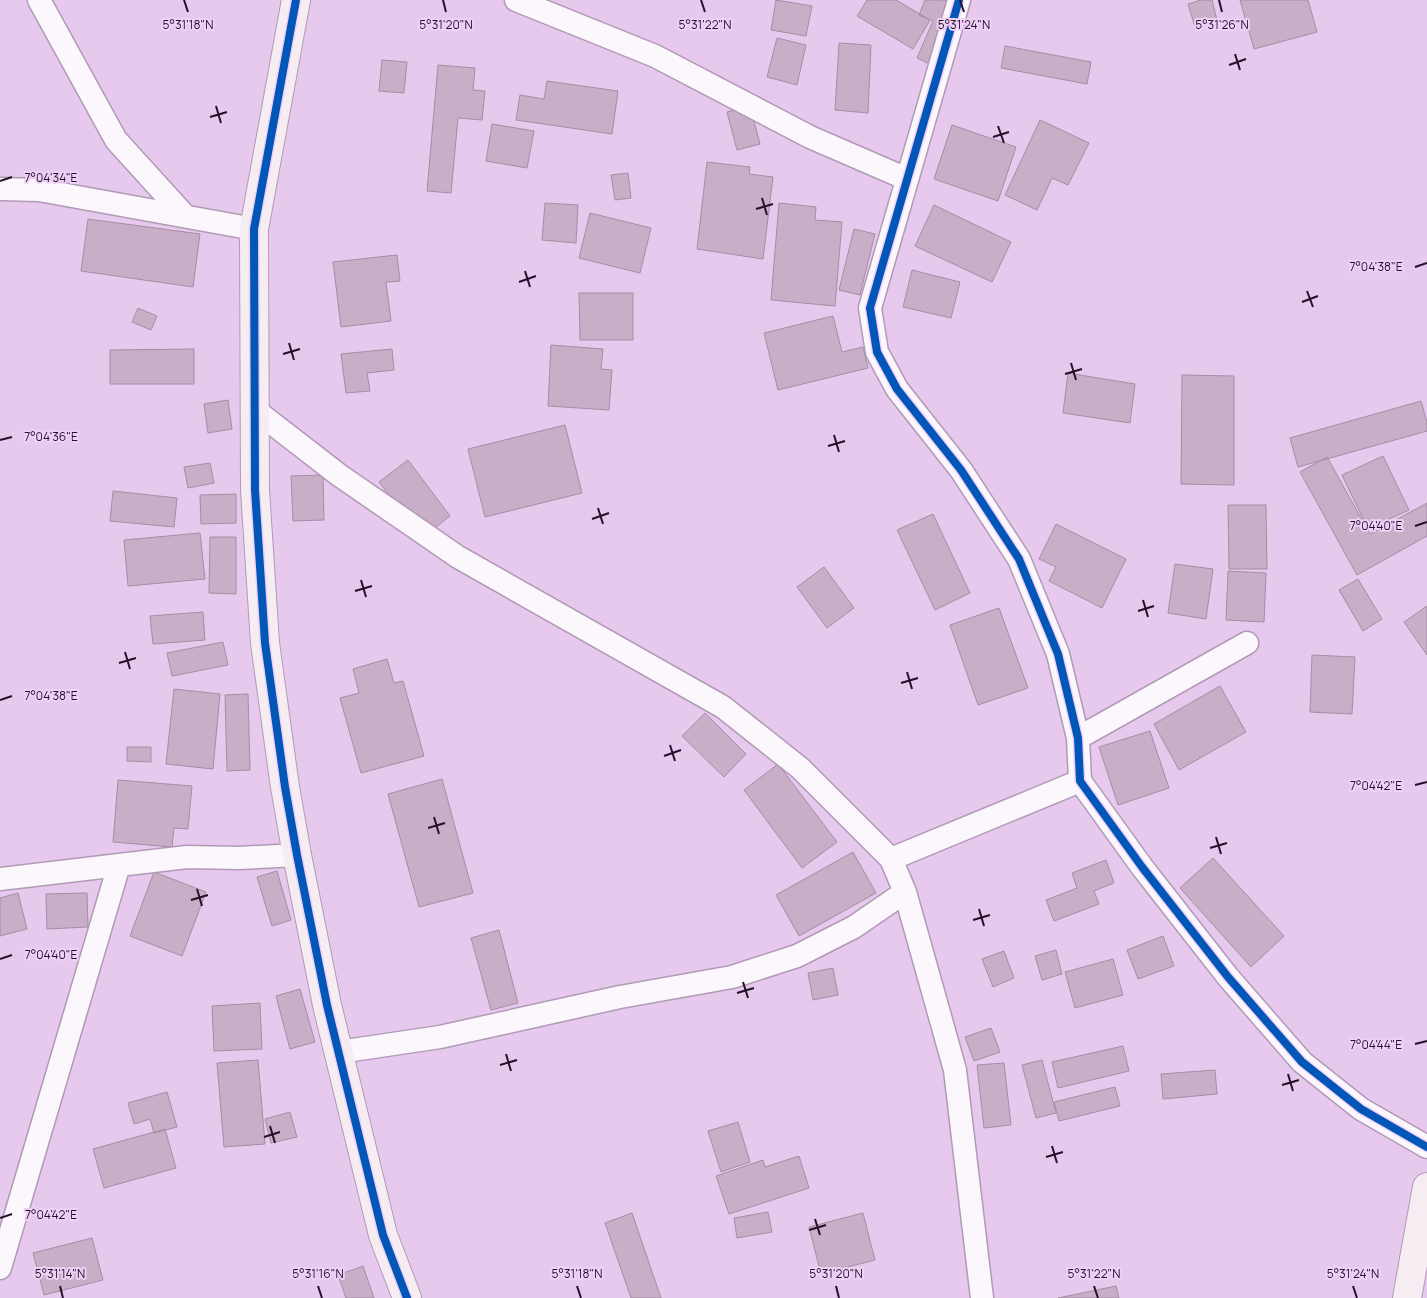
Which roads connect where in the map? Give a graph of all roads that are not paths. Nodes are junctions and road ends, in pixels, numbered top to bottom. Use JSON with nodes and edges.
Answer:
{"nodes":[{"id":1,"x":39,"y":0,"type":"edge"},
{"id":2,"x":296,"y":0,"type":"edge"},
{"id":3,"x":516,"y":0,"type":"edge"},
{"id":4,"x":959,"y":0,"type":"edge"},
{"id":5,"x":907,"y":178,"type":"junction"},
{"id":6,"x":0,"y":188,"type":"edge"},
{"id":7,"x":185,"y":216,"type":"junction"},
{"id":8,"x":254,"y":228,"type":"junction"},
{"id":9,"x":255,"y":410,"type":"junction"},
{"id":10,"x":1247,"y":643,"type":"dead end"},
{"id":11,"x":1078,"y":738,"type":"junction"},
{"id":12,"x":1080,"y":781,"type":"junction"},
{"id":13,"x":297,"y":855,"type":"junction"},
{"id":14,"x":891,"y":859,"type":"junction"},
{"id":15,"x":119,"y":865,"type":"junction"},
{"id":16,"x":0,"y":879,"type":"edge"},
{"id":17,"x":905,"y":892,"type":"junction"},
{"id":18,"x":339,"y":1052,"type":"junction"},
{"id":19,"x":1427,"y":1147,"type":"edge"},
{"id":20,"x":1427,"y":1187,"type":"edge"},
{"id":21,"x":0,"y":1268,"type":"edge"},
{"id":22,"x":407,"y":1298,"type":"edge"},
{"id":23,"x":982,"y":1298,"type":"edge"},
{"id":24,"x":1407,"y":1298,"type":"edge"}],
"edges":[{"from":1,"to":7,"type":"street"},
{"from":2,"to":8,"type":"street"},
{"from":3,"to":5,"type":"street"},
{"from":4,"to":5,"type":"street"},
{"from":5,"to":11,"type":"street"},
{"from":6,"to":7,"type":"street"},
{"from":7,"to":8,"type":"street"},
{"from":8,"to":9,"type":"street"},
{"from":9,"to":13,"type":"street"},
{"from":9,"to":14,"type":"street"},
{"from":10,"to":11,"type":"street"},
{"from":11,"to":12,"type":"street"},
{"from":12,"to":14,"type":"street"},
{"from":12,"to":19,"type":"street"},
{"from":13,"to":15,"type":"street"},
{"from":13,"to":18,"type":"street"},
{"from":14,"to":17,"type":"street"},
{"from":15,"to":16,"type":"street"},
{"from":15,"to":21,"type":"street"},
{"from":17,"to":18,"type":"street"},
{"from":17,"to":23,"type":"street"},
{"from":18,"to":22,"type":"street"},
{"from":20,"to":24,"type":"street"}]}
